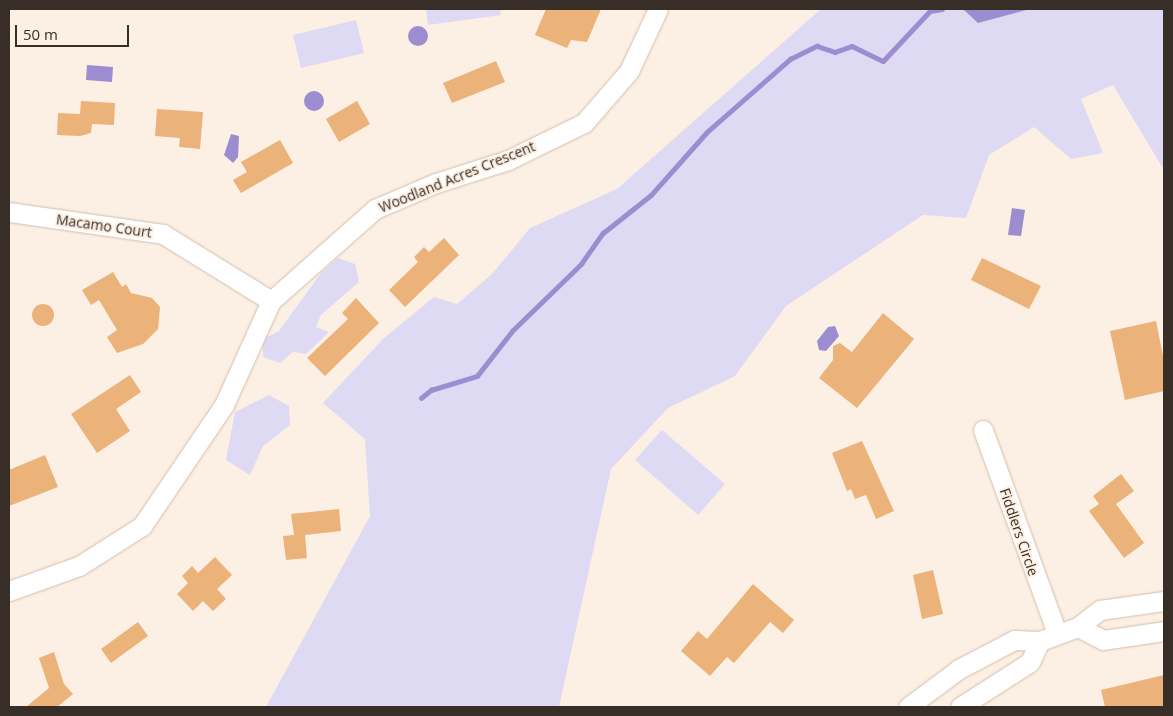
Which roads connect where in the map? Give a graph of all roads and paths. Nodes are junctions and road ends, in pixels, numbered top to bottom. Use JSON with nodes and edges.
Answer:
{"nodes":[{"id":1,"x":658,"y":9,"type":"edge"},
{"id":2,"x":9,"y":212,"type":"edge"},
{"id":3,"x":271,"y":301,"type":"junction"},
{"id":4,"x":984,"y":430,"type":"dead end"},
{"id":5,"x":9,"y":591,"type":"edge"},
{"id":6,"x":1164,"y":601,"type":"edge"},
{"id":7,"x":1078,"y":627,"type":"junction"},
{"id":8,"x":1164,"y":631,"type":"edge"},
{"id":9,"x":1057,"y":633,"type":"junction"},
{"id":10,"x":1040,"y":641,"type":"junction"},
{"id":11,"x":908,"y":707,"type":"edge"},
{"id":12,"x":960,"y":707,"type":"edge"}],
"edges":[{"from":1,"to":3,"type":"street","name":"Woodland Acres Crescent"},
{"from":2,"to":3,"type":"street","name":"Macamo Court"},
{"from":3,"to":5,"type":"street","name":"Woodland Acres Crescent"},
{"from":4,"to":9,"type":"street","name":"Fiddlers Circle"},
{"from":6,"to":7,"type":"street"},
{"from":7,"to":8,"type":"street"},
{"from":7,"to":9,"type":"street"},
{"from":9,"to":10,"type":"street"},
{"from":10,"to":11,"type":"street"},
{"from":10,"to":12,"type":"street"}]}
